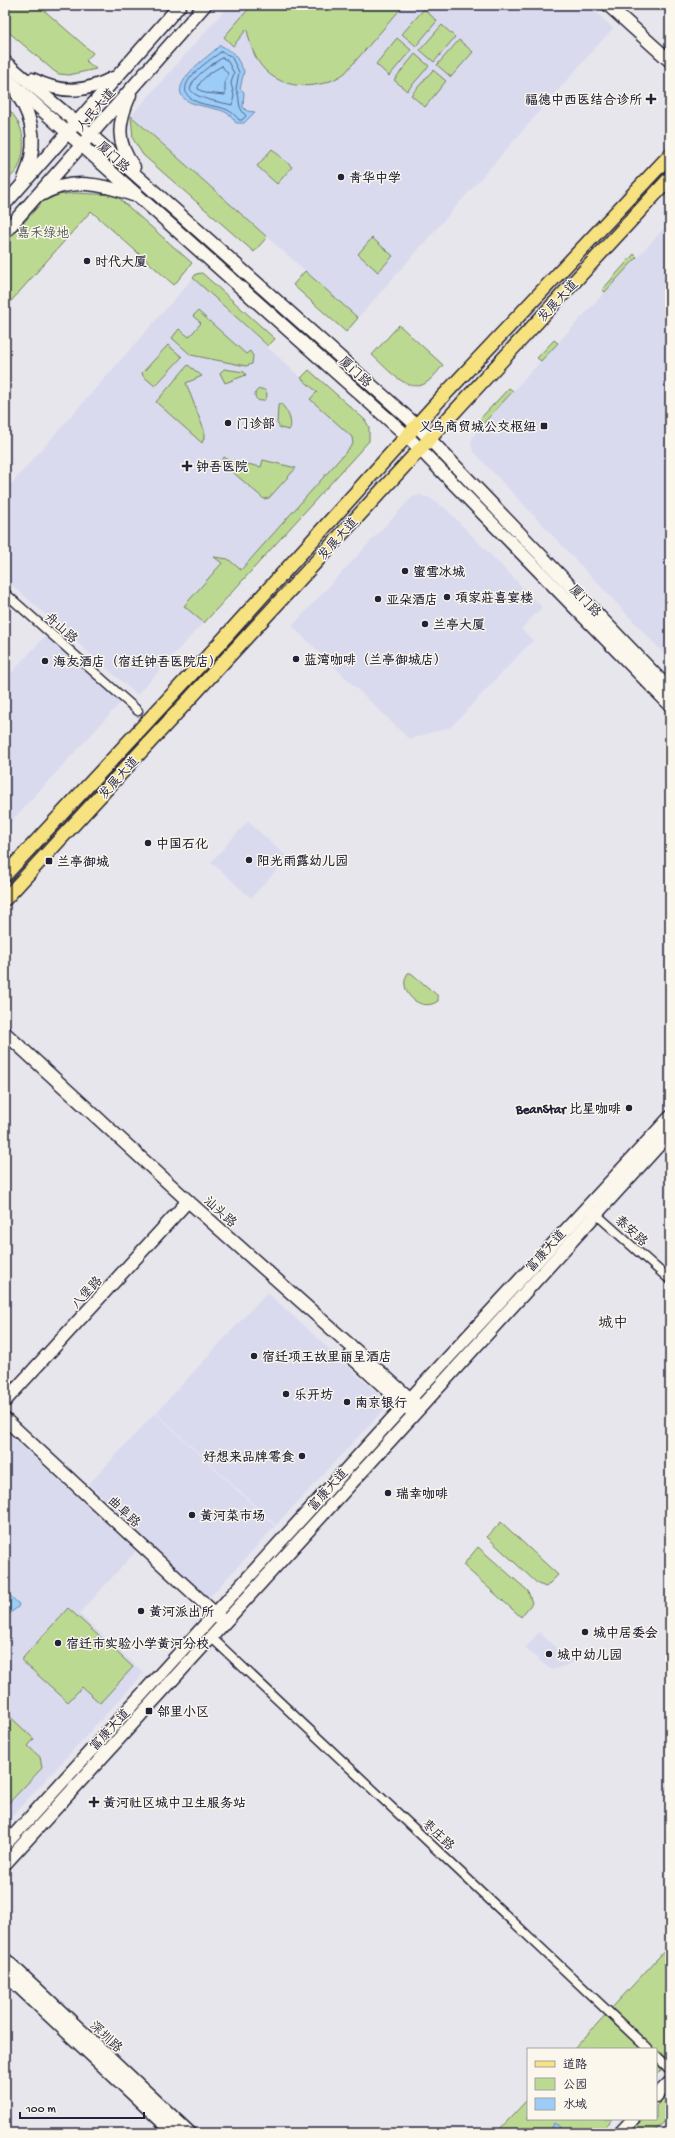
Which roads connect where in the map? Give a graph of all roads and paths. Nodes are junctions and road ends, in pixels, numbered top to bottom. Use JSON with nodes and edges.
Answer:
{"nodes":[{"id":1,"x":180,"y":5,"type":"edge"},
{"id":2,"x":205,"y":5,"type":"edge"},
{"id":3,"x":608,"y":5,"type":"edge"},
{"id":4,"x":670,"y":61,"type":"edge"},
{"id":5,"x":5,"y":62,"type":"edge"},
{"id":6,"x":119,"y":74,"type":"junction"},
{"id":7,"x":9,"y":75,"type":"edge"},
{"id":8,"x":133,"y":86,"type":"junction"},
{"id":9,"x":76,"y":123,"type":"junction"},
{"id":10,"x":67,"y":134,"type":"junction"},
{"id":11,"x":91,"y":135,"type":"junction"},
{"id":12,"x":81,"y":146,"type":"junction"},
{"id":13,"x":670,"y":155,"type":"edge"},
{"id":14,"x":670,"y":178,"type":"edge"},
{"id":15,"x":146,"y":184,"type":"junction"},
{"id":16,"x":20,"y":187,"type":"junction"},
{"id":17,"x":138,"y":197,"type":"junction"},
{"id":18,"x":32,"y":202,"type":"junction"},
{"id":19,"x":5,"y":204,"type":"edge"},
{"id":20,"x":5,"y":232,"type":"edge"},
{"id":21,"x":416,"y":425,"type":"junction"},
{"id":22,"x":407,"y":436,"type":"junction"},
{"id":23,"x":430,"y":438,"type":"junction"},
{"id":24,"x":419,"y":449,"type":"junction"},
{"id":25,"x":5,"y":593,"type":"edge"},
{"id":26,"x":670,"y":690,"type":"edge"},
{"id":27,"x":670,"y":705,"type":"edge"},
{"id":28,"x":138,"y":711,"type":"dead end"},
{"id":29,"x":5,"y":875,"type":"edge"},
{"id":30,"x":5,"y":899,"type":"edge"},
{"id":31,"x":5,"y":1033,"type":"edge"},
{"id":32,"x":5,"y":1044,"type":"edge"},
{"id":33,"x":670,"y":1117,"type":"edge"},
{"id":34,"x":670,"y":1134,"type":"edge"},
{"id":35,"x":186,"y":1204,"type":"junction"},
{"id":36,"x":596,"y":1214,"type":"junction"},
{"id":37,"x":670,"y":1280,"type":"edge"},
{"id":38,"x":5,"y":1401,"type":"edge"},
{"id":39,"x":407,"y":1402,"type":"junction"},
{"id":40,"x":417,"y":1411,"type":"junction"},
{"id":41,"x":5,"y":1419,"type":"edge"},
{"id":42,"x":215,"y":1614,"type":"junction"},
{"id":43,"x":225,"y":1623,"type":"junction"},
{"id":44,"x":212,"y":1638,"type":"junction"},
{"id":45,"x":5,"y":1845,"type":"edge"},
{"id":46,"x":5,"y":1864,"type":"edge"},
{"id":47,"x":5,"y":1959,"type":"edge"},
{"id":48,"x":5,"y":1974,"type":"edge"},
{"id":49,"x":647,"y":2048,"type":"edge"},
{"id":50,"x":657,"y":2057,"type":"edge"},
{"id":51,"x":670,"y":2070,"type":"edge"},
{"id":52,"x":670,"y":2075,"type":"edge"},
{"id":53,"x":670,"y":2082,"type":"edge"},
{"id":54,"x":657,"y":2088,"type":"edge"},
{"id":55,"x":657,"y":2095,"type":"edge"},
{"id":56,"x":625,"y":2120,"type":"edge"},
{"id":57,"x":632,"y":2120,"type":"edge"},
{"id":58,"x":174,"y":2133,"type":"edge"},
{"id":59,"x":190,"y":2133,"type":"edge"},
{"id":60,"x":613,"y":2133,"type":"edge"},
{"id":61,"x":620,"y":2133,"type":"edge"}],
"edges":[{"from":1,"to":6,"type":"street","name":"人民大道"},
{"from":2,"to":8,"type":"street","name":"人民大道"},
{"from":3,"to":4,"type":"street"},
{"from":5,"to":7,"type":"street","name":"厦门路"},
{"from":6,"to":7,"type":"street"},
{"from":6,"to":9,"type":"street","name":"人民大道"},
{"from":7,"to":9,"type":"street","name":"厦门路"},
{"from":7,"to":10,"type":"street","name":"厦门路"},
{"from":7,"to":16,"type":"street"},
{"from":8,"to":11,"type":"street","name":"人民大道"},
{"from":8,"to":15,"type":"street"},
{"from":9,"to":10,"type":"street","name":"人民大道"},
{"from":9,"to":11,"type":"street","name":"厦门路"},
{"from":10,"to":12,"type":"street","name":"厦门路"},
{"from":10,"to":16,"type":"street","name":"人民大道"},
{"from":11,"to":12,"type":"street","name":"人民大道"},
{"from":11,"to":15,"type":"street","name":"厦门路"},
{"from":12,"to":17,"type":"street","name":"厦门路"},
{"from":12,"to":18,"type":"street","name":"人民大道"},
{"from":13,"to":21,"type":"main road","name":"发展大道"},
{"from":14,"to":23,"type":"main road","name":"发展大道"},
{"from":15,"to":21,"type":"street","name":"厦门路"},
{"from":16,"to":19,"type":"street","name":"人民大道"},
{"from":17,"to":18,"type":"street"},
{"from":17,"to":22,"type":"street","name":"厦门路"},
{"from":18,"to":20,"type":"street","name":"人民大道"},
{"from":21,"to":22,"type":"main road","name":"发展大道"},
{"from":21,"to":23,"type":"street","name":"厦门路"},
{"from":22,"to":24,"type":"street","name":"厦门路"},
{"from":22,"to":29,"type":"main road","name":"发展大道"},
{"from":23,"to":24,"type":"main road","name":"发展大道"},
{"from":23,"to":26,"type":"street","name":"厦门路"},
{"from":24,"to":27,"type":"street","name":"厦门路"},
{"from":24,"to":30,"type":"main road","name":"发展大道"},
{"from":25,"to":28,"type":"street","name":"舟山路"},
{"from":31,"to":35,"type":"street","name":"汕头路"},
{"from":32,"to":35,"type":"street","name":"汕头路"},
{"from":33,"to":39,"type":"street","name":"富康大道"},
{"from":34,"to":36,"type":"street","name":"富康大道"},
{"from":35,"to":38,"type":"street","name":"八堡路"},
{"from":35,"to":39,"type":"street","name":"汕头路"},
{"from":36,"to":37,"type":"street","name":"泰安路"},
{"from":36,"to":40,"type":"street","name":"富康大道"},
{"from":39,"to":40,"type":"street","name":"汕头路"},
{"from":39,"to":42,"type":"street","name":"富康大道"},
{"from":40,"to":43,"type":"street","name":"富康大道"},
{"from":41,"to":42,"type":"street","name":"曲阜路"},
{"from":42,"to":43,"type":"street","name":"曲阜路"},
{"from":42,"to":45,"type":"street","name":"富康大道"},
{"from":43,"to":44,"type":"street","name":"富康大道"},
{"from":44,"to":46,"type":"street","name":"富康大道"},
{"from":44,"to":49,"type":"street","name":"枣庄路"},
{"from":47,"to":59,"type":"street","name":"深圳路"},
{"from":48,"to":58,"type":"street","name":"深圳路"},
{"from":50,"to":51,"type":"street"},
{"from":52,"to":54,"type":"street"},
{"from":53,"to":55,"type":"street"},
{"from":56,"to":60,"type":"street"},
{"from":57,"to":61,"type":"street"}]}
